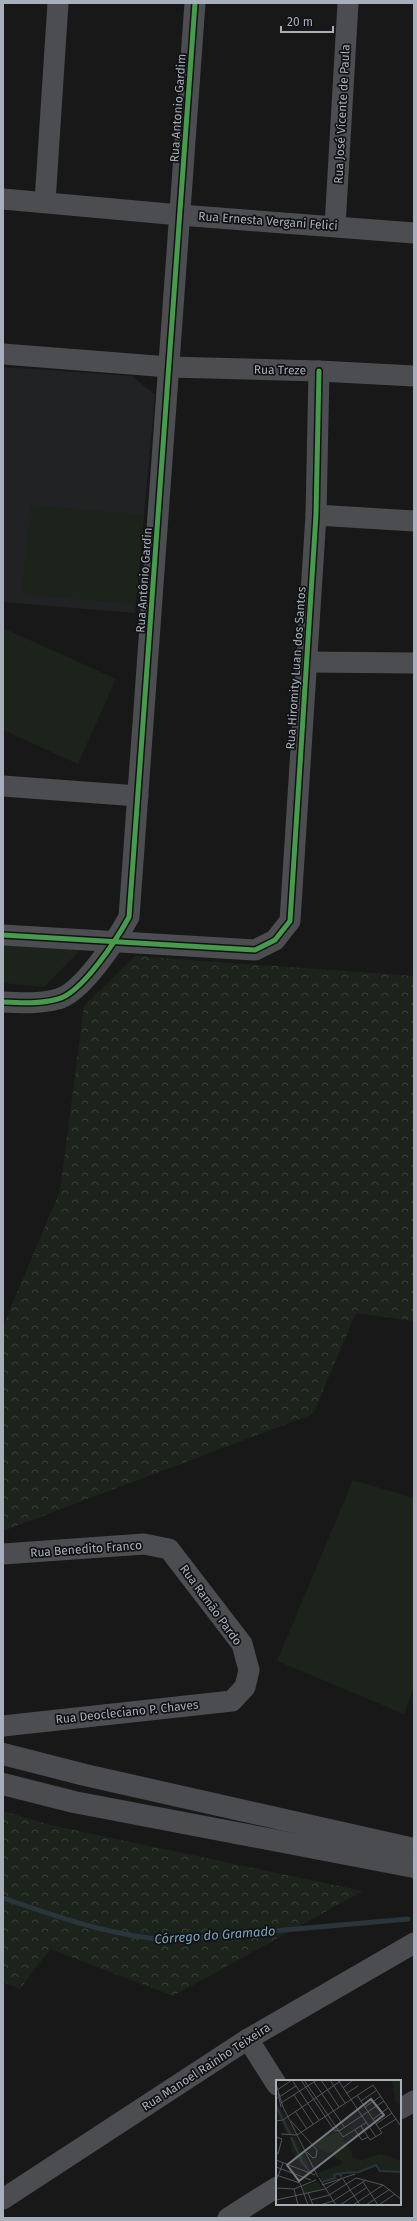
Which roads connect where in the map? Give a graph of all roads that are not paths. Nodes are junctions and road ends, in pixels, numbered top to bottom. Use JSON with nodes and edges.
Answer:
{"nodes":[{"id":1,"x":58,"y":3,"type":"edge"},
{"id":2,"x":195,"y":3,"type":"edge"},
{"id":3,"x":348,"y":3,"type":"edge"},
{"id":4,"x":3,"y":199,"type":"edge"},
{"id":5,"x":45,"y":202,"type":"junction"},
{"id":6,"x":180,"y":215,"type":"junction"},
{"id":7,"x":335,"y":226,"type":"junction"},
{"id":8,"x":414,"y":232,"type":"edge"},
{"id":9,"x":3,"y":354,"type":"edge"},
{"id":10,"x":169,"y":367,"type":"junction"},
{"id":11,"x":320,"y":370,"type":"junction"},
{"id":12,"x":414,"y":376,"type":"edge"},
{"id":13,"x":316,"y":515,"type":"junction"},
{"id":14,"x":414,"y":521,"type":"edge"},
{"id":15,"x":306,"y":662,"type":"junction"},
{"id":16,"x":414,"y":663,"type":"edge"},
{"id":17,"x":3,"y":786,"type":"edge"},
{"id":18,"x":138,"y":796,"type":"junction"},
{"id":19,"x":3,"y":934,"type":"edge"},
{"id":20,"x":115,"y":943,"type":"junction"},
{"id":21,"x":3,"y":1002,"type":"edge"},
{"id":22,"x":169,"y":1549,"type":"joint"},
{"id":23,"x":3,"y":1554,"type":"edge"},
{"id":24,"x":245,"y":1687,"type":"joint"},
{"id":25,"x":3,"y":1726,"type":"edge"},
{"id":26,"x":3,"y":1754,"type":"edge"},
{"id":27,"x":3,"y":1784,"type":"edge"},
{"id":28,"x":414,"y":1848,"type":"edge"},
{"id":29,"x":414,"y":1867,"type":"edge"},
{"id":30,"x":414,"y":1943,"type":"edge"},
{"id":31,"x":248,"y":2039,"type":"junction"},
{"id":32,"x":276,"y":2083,"type":"edge"},
{"id":33,"x":414,"y":2101,"type":"edge"},
{"id":34,"x":401,"y":2109,"type":"edge"},
{"id":35,"x":276,"y":2188,"type":"edge"},
{"id":36,"x":3,"y":2199,"type":"edge"},
{"id":37,"x":228,"y":2218,"type":"edge"}],
"edges":[{"from":1,"to":5,"type":"street"},
{"from":2,"to":6,"type":"street","name":"Rua Antonio Gardim"},
{"from":3,"to":7,"type":"street","name":"Rua José Vicente de Paula"},
{"from":4,"to":5,"type":"street","name":"Rua Ernesta Vergani Felici"},
{"from":5,"to":6,"type":"street","name":"Rua Ernesta Vergani Felici"},
{"from":6,"to":7,"type":"street","name":"Rua Ernesta Vergani Felici"},
{"from":6,"to":10,"type":"street","name":"Rua Antônio Gardin"},
{"from":7,"to":8,"type":"street","name":"Rua Ernesta Vergani Felici"},
{"from":9,"to":10,"type":"street","name":"Rua Treze"},
{"from":10,"to":11,"type":"street","name":"Rua Treze"},
{"from":10,"to":18,"type":"street","name":"Rua Antônio Gardin"},
{"from":11,"to":12,"type":"street","name":"Rua Treze"},
{"from":11,"to":13,"type":"street","name":"Rua Hiromity Luan dos Santos"},
{"from":13,"to":14,"type":"street"},
{"from":13,"to":15,"type":"street","name":"Rua Hiromity Luan dos Santos"},
{"from":15,"to":16,"type":"street"},
{"from":15,"to":20,"type":"street","name":"Rua Hiromity Luan dos Santos"},
{"from":17,"to":18,"type":"street"},
{"from":18,"to":20,"type":"street","name":"Rua Antônio Gardin"},
{"from":19,"to":20,"type":"street"},
{"from":20,"to":21,"type":"street","name":"Rua Antônio Gardin"},
{"from":22,"to":23,"type":"street","name":"Rua Benedito Franco"},
{"from":22,"to":24,"type":"street","name":"Rua Ramão Pardo"},
{"from":24,"to":25,"type":"street","name":"Rua Deocleciano P. Chaves"},
{"from":26,"to":28,"type":"main road"},
{"from":27,"to":29,"type":"main road"},
{"from":30,"to":31,"type":"street","name":"Rua Manoel Rainho Teixeira"},
{"from":31,"to":32,"type":"street"},
{"from":31,"to":36,"type":"street","name":"Rua Manoel Rainho Teixeira"},
{"from":33,"to":34,"type":"street"},
{"from":35,"to":37,"type":"street"}]}
